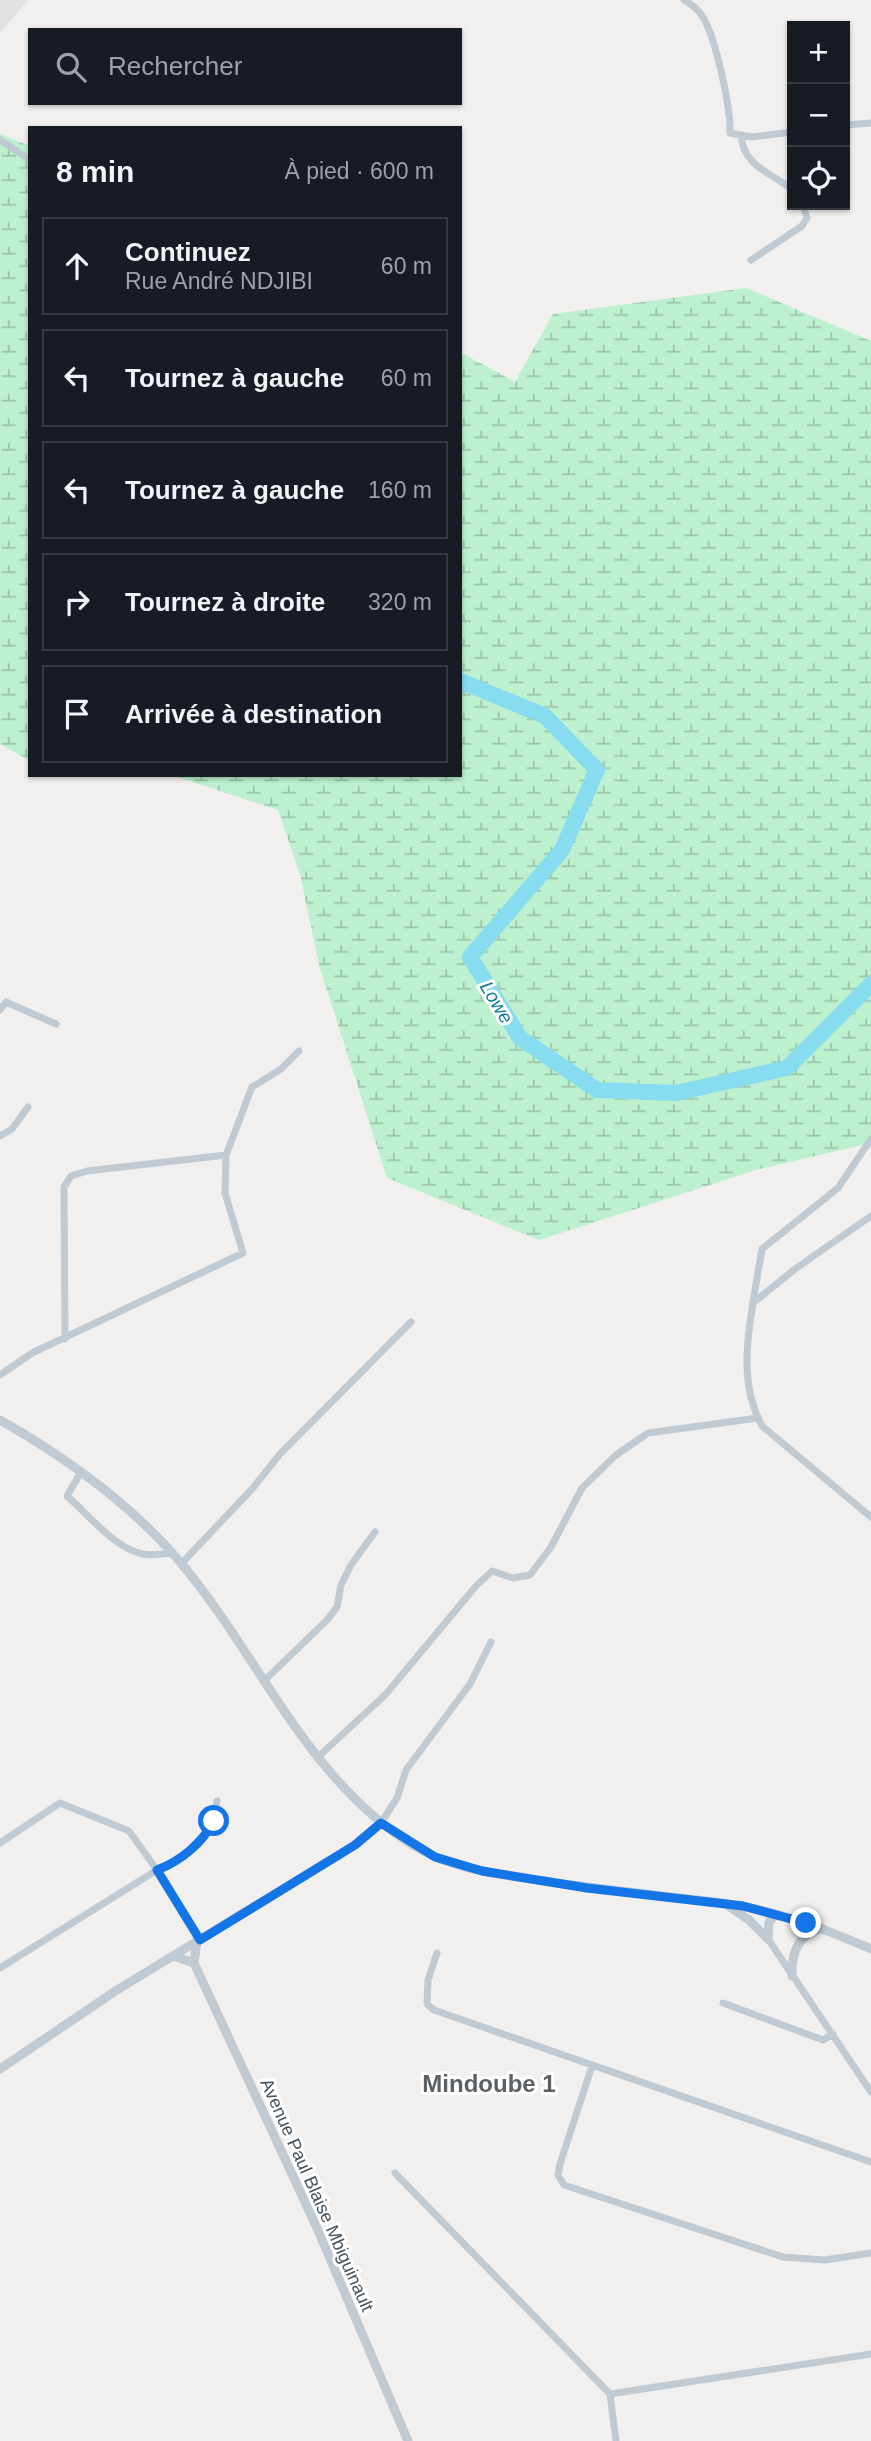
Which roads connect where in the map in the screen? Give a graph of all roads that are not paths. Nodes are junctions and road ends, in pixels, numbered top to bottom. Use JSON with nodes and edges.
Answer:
{"nodes":[{"id":1,"x":684,"y":0,"type":"edge"},
{"id":2,"x":871,"y":122,"type":"edge"},
{"id":3,"x":850,"y":124,"type":"edge"},
{"id":4,"x":787,"y":133,"type":"edge"},
{"id":5,"x":741,"y":135,"type":"junction"},
{"id":6,"x":0,"y":140,"type":"edge"},
{"id":7,"x":28,"y":159,"type":"edge"},
{"id":8,"x":787,"y":185,"type":"edge"},
{"id":9,"x":805,"y":210,"type":"edge"},
{"id":10,"x":751,"y":260,"type":"dead end"},
{"id":11,"x":0,"y":1010,"type":"edge"},
{"id":12,"x":57,"y":1024,"type":"dead end"},
{"id":13,"x":299,"y":1051,"type":"dead end"},
{"id":14,"x":28,"y":1107,"type":"dead end"},
{"id":15,"x":0,"y":1136,"type":"edge"},
{"id":16,"x":871,"y":1139,"type":"edge"},
{"id":17,"x":226,"y":1155,"type":"junction"},
{"id":18,"x":871,"y":1216,"type":"edge"},
{"id":19,"x":753,"y":1303,"type":"junction"},
{"id":20,"x":411,"y":1322,"type":"dead end"},
{"id":21,"x":65,"y":1339,"type":"junction"},
{"id":22,"x":0,"y":1375,"type":"edge"},
{"id":23,"x":758,"y":1418,"type":"junction"},
{"id":24,"x":0,"y":1420,"type":"edge"},
{"id":25,"x":81,"y":1472,"type":"junction"},
{"id":26,"x":871,"y":1517,"type":"edge"},
{"id":27,"x":375,"y":1532,"type":"dead end"},
{"id":28,"x":171,"y":1553,"type":"junction"},
{"id":29,"x":181,"y":1564,"type":"junction"},
{"id":30,"x":491,"y":1642,"type":"dead end"},
{"id":31,"x":265,"y":1680,"type":"junction"},
{"id":32,"x":317,"y":1758,"type":"junction"},
{"id":33,"x":217,"y":1801,"type":"dead end"},
{"id":34,"x":381,"y":1823,"type":"junction"},
{"id":35,"x":0,"y":1843,"type":"edge"},
{"id":36,"x":157,"y":1870,"type":"junction"},
{"id":37,"x":721,"y":1903,"type":"junction"},
{"id":38,"x":776,"y":1914,"type":"junction"},
{"id":39,"x":822,"y":1928,"type":"junction"},
{"id":40,"x":768,"y":1939,"type":"junction"},
{"id":41,"x":199,"y":1940,"type":"junction"},
{"id":42,"x":871,"y":1949,"type":"edge"},
{"id":43,"x":437,"y":1952,"type":"dead end"},
{"id":44,"x":173,"y":1955,"type":"junction"},
{"id":45,"x":194,"y":1963,"type":"junction"},
{"id":46,"x":0,"y":1968,"type":"edge"},
{"id":47,"x":792,"y":1976,"type":"junction"},
{"id":48,"x":723,"y":2003,"type":"dead end"},
{"id":49,"x":833,"y":2034,"type":"junction"},
{"id":50,"x":592,"y":2066,"type":"junction"},
{"id":51,"x":0,"y":2069,"type":"edge"},
{"id":52,"x":871,"y":2092,"type":"edge"},
{"id":53,"x":871,"y":2162,"type":"edge"},
{"id":54,"x":395,"y":2174,"type":"dead end"},
{"id":55,"x":871,"y":2253,"type":"edge"},
{"id":56,"x":871,"y":2354,"type":"edge"},
{"id":57,"x":610,"y":2394,"type":"junction"},
{"id":58,"x":408,"y":2441,"type":"edge"},
{"id":59,"x":616,"y":2441,"type":"edge"}],
"edges":[{"from":1,"to":5,"type":"street"},
{"from":2,"to":3,"type":"street"},
{"from":4,"to":5,"type":"street"},
{"from":5,"to":8,"type":"street"},
{"from":6,"to":7,"type":"street"},
{"from":9,"to":10,"type":"street"},
{"from":11,"to":12,"type":"street"},
{"from":13,"to":17,"type":"street"},
{"from":14,"to":15,"type":"street"},
{"from":16,"to":19,"type":"street"},
{"from":17,"to":21,"type":"street"},
{"from":17,"to":21,"type":"street"},
{"from":18,"to":19,"type":"street"},
{"from":19,"to":23,"type":"street"},
{"from":20,"to":29,"type":"street"},
{"from":21,"to":22,"type":"street"},
{"from":23,"to":26,"type":"street"},
{"from":23,"to":32,"type":"street"},
{"from":24,"to":25,"type":"street"},
{"from":25,"to":28,"type":"street"},
{"from":25,"to":28,"type":"street"},
{"from":27,"to":31,"type":"street"},
{"from":28,"to":29,"type":"street"},
{"from":29,"to":31,"type":"street"},
{"from":30,"to":34,"type":"street"},
{"from":31,"to":32,"type":"street"},
{"from":32,"to":34,"type":"street"},
{"from":33,"to":36,"type":"street"},
{"from":34,"to":37,"type":"street"},
{"from":34,"to":41,"type":"street"},
{"from":35,"to":36,"type":"street"},
{"from":36,"to":41,"type":"street"},
{"from":36,"to":46,"type":"street"},
{"from":37,"to":38,"type":"street"},
{"from":37,"to":40,"type":"street"},
{"from":38,"to":39,"type":"street"},
{"from":38,"to":40,"type":"street"},
{"from":39,"to":42,"type":"street"},
{"from":39,"to":47,"type":"street"},
{"from":40,"to":47,"type":"street"},
{"from":41,"to":44,"type":"street"},
{"from":41,"to":45,"type":"street"},
{"from":43,"to":50,"type":"street"},
{"from":44,"to":45,"type":"street"},
{"from":44,"to":51,"type":"street"},
{"from":45,"to":58,"type":"street","name":"Avenue Paul Blaise Mbiguinault"},
{"from":47,"to":49,"type":"street"},
{"from":48,"to":49,"type":"street"},
{"from":49,"to":52,"type":"street"},
{"from":50,"to":53,"type":"street"},
{"from":50,"to":55,"type":"street"},
{"from":54,"to":57,"type":"street"},
{"from":56,"to":57,"type":"street"},
{"from":57,"to":59,"type":"street"}]}
